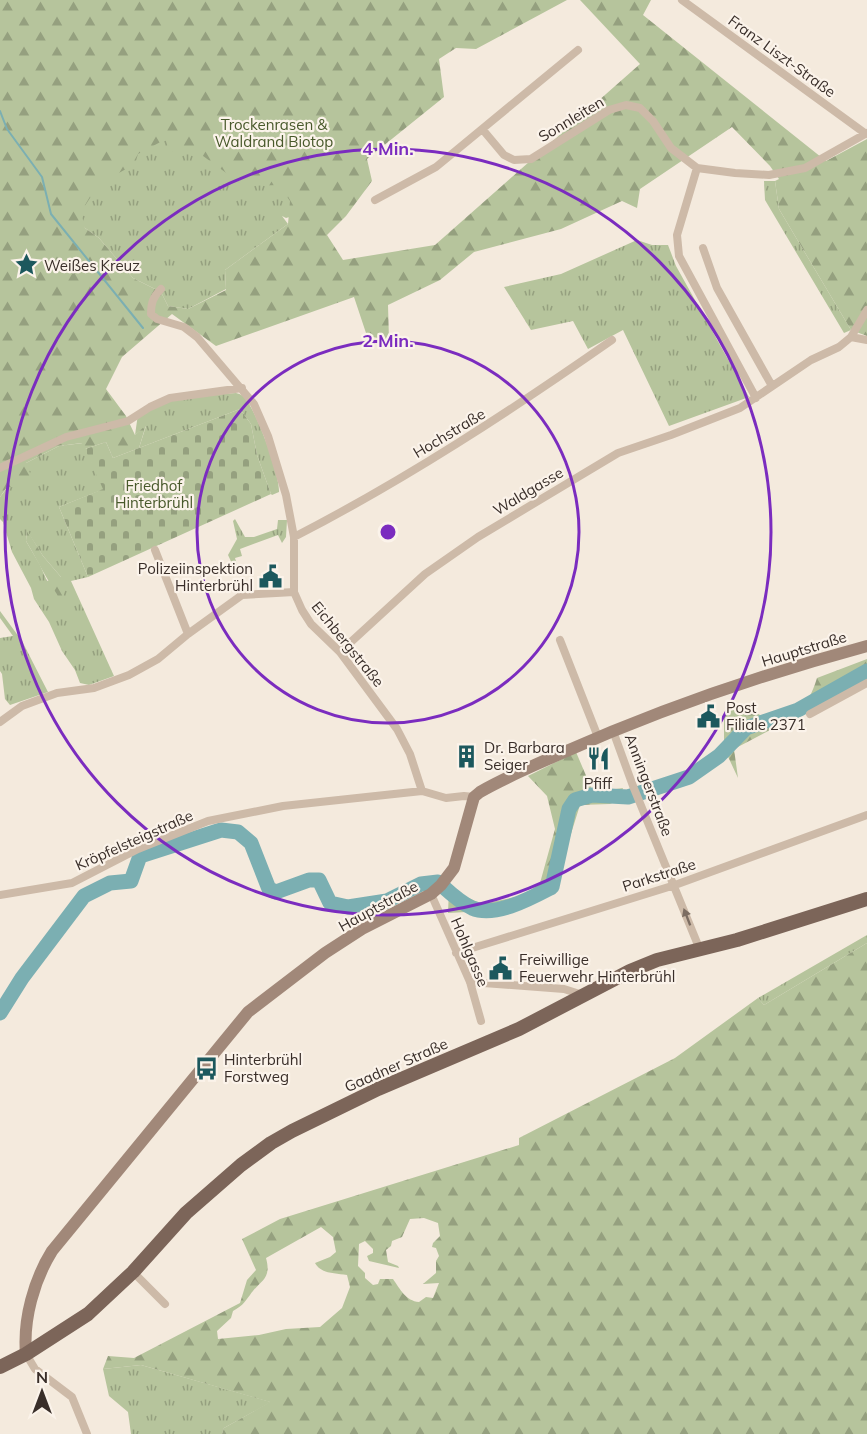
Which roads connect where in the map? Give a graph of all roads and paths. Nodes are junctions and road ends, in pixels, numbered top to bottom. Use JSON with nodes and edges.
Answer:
{"nodes":[{"id":1,"x":682,"y":0,"type":"edge"},
{"id":2,"x":578,"y":50,"type":"dead end"},
{"id":3,"x":483,"y":130,"type":"junction"},
{"id":4,"x":867,"y":133,"type":"edge"},
{"id":5,"x":697,"y":168,"type":"junction"},
{"id":6,"x":375,"y":200,"type":"dead end"},
{"id":7,"x":703,"y":248,"type":"dead end"},
{"id":8,"x":161,"y":289,"type":"dead end"},
{"id":9,"x":867,"y":310,"type":"edge"},
{"id":10,"x":852,"y":337,"type":"junction"},
{"id":11,"x":612,"y":340,"type":"dead end"},
{"id":12,"x":867,"y":340,"type":"edge"},
{"id":13,"x":772,"y":386,"type":"junction"},
{"id":14,"x":242,"y":388,"type":"junction"},
{"id":15,"x":756,"y":398,"type":"junction"},
{"id":16,"x":0,"y":468,"type":"edge"},
{"id":17,"x":294,"y":537,"type":"junction"},
{"id":18,"x":154,"y":550,"type":"dead end"},
{"id":19,"x":294,"y":592,"type":"junction"},
{"id":20,"x":188,"y":634,"type":"junction"},
{"id":21,"x":560,"y":640,"type":"dead end"},
{"id":22,"x":867,"y":646,"type":"edge"},
{"id":23,"x":340,"y":652,"type":"junction"},
{"id":24,"x":867,"y":683,"type":"edge"},
{"id":25,"x":810,"y":714,"type":"dead end"},
{"id":26,"x":0,"y":722,"type":"edge"},
{"id":27,"x":613,"y":731,"type":"junction"},
{"id":28,"x":598,"y":737,"type":"junction"},
{"id":29,"x":422,"y":791,"type":"junction"},
{"id":30,"x":474,"y":797,"type":"junction"},
{"id":31,"x":867,"y":815,"type":"edge"},
{"id":32,"x":675,"y":885,"type":"junction"},
{"id":33,"x":437,"y":888,"type":"junction"},
{"id":34,"x":0,"y":894,"type":"edge"},
{"id":35,"x":867,"y":899,"type":"edge"},
{"id":36,"x":700,"y":950,"type":"junction"},
{"id":37,"x":456,"y":953,"type":"junction"},
{"id":38,"x":470,"y":982,"type":"junction"},
{"id":39,"x":586,"y":996,"type":"junction"},
{"id":40,"x":481,"y":1021,"type":"dead end"},
{"id":41,"x":133,"y":1272,"type":"junction"},
{"id":42,"x":163,"y":1301,"type":"dead end"},
{"id":43,"x":26,"y":1354,"type":"junction"},
{"id":44,"x":0,"y":1367,"type":"edge"},
{"id":45,"x":87,"y":1434,"type":"edge"}],
"edges":[{"from":1,"to":4,"type":"street","name":"Franz Liszt-Straße"},
{"from":2,"to":3,"type":"street"},
{"from":3,"to":5,"type":"street","name":"Sonnleiten"},
{"from":3,"to":6,"type":"street"},
{"from":4,"to":5,"type":"street"},
{"from":5,"to":15,"type":"street"},
{"from":7,"to":13,"type":"street"},
{"from":8,"to":14,"type":"street","name":"Eichbergstraße"},
{"from":9,"to":10,"type":"street"},
{"from":10,"to":12,"type":"street"},
{"from":10,"to":13,"type":"street","name":"Waldgasse"},
{"from":11,"to":17,"type":"street","name":"Hochstraße"},
{"from":13,"to":15,"type":"street","name":"Waldgasse"},
{"from":14,"to":16,"type":"street"},
{"from":14,"to":17,"type":"street","name":"Eichbergstraße"},
{"from":15,"to":23,"type":"street","name":"Waldgasse"},
{"from":17,"to":19,"type":"street","name":"Eichbergstraße"},
{"from":18,"to":20,"type":"street"},
{"from":19,"to":20,"type":"street"},
{"from":19,"to":23,"type":"street","name":"Eichbergstraße"},
{"from":20,"to":26,"type":"street"},
{"from":21,"to":28,"type":"street"},
{"from":22,"to":27,"type":"main road","name":"Hauptstraße"},
{"from":23,"to":29,"type":"street","name":"Eichbergstraße"},
{"from":24,"to":25,"type":"street"},
{"from":27,"to":28,"type":"main road","name":"Hauptstraße"},
{"from":27,"to":32,"type":"street","name":"Anningerstraße"},
{"from":28,"to":30,"type":"main road","name":"Hauptstraße"},
{"from":29,"to":30,"type":"street"},
{"from":29,"to":34,"type":"street","name":"Kröpfelsteigstraße"},
{"from":30,"to":33,"type":"main road"},
{"from":31,"to":32,"type":"street","name":"Parkstraße"},
{"from":36,"to":32,"type":"street","name":"Anningerstraße","one_way":true},
{"from":32,"to":37,"type":"street","name":"Parkstraße"},
{"from":33,"to":37,"type":"street","name":"Hohlgasse"},
{"from":33,"to":43,"type":"main road","name":"Hauptstraße"},
{"from":35,"to":36,"type":"main road","name":"Gaadner Straße"},
{"from":36,"to":39,"type":"main road","name":"Gaadner Straße"},
{"from":37,"to":38,"type":"street","name":"Hohlgasse"},
{"from":38,"to":39,"type":"street"},
{"from":38,"to":40,"type":"street","name":"Hohlgasse"},
{"from":39,"to":41,"type":"main road","name":"Gaadner Straße"},
{"from":41,"to":42,"type":"street"},
{"from":41,"to":43,"type":"main road","name":"Gaadner Straße"},
{"from":43,"to":44,"type":"main road","name":"Gaadner Straße"},
{"from":43,"to":45,"type":"street"}]}
